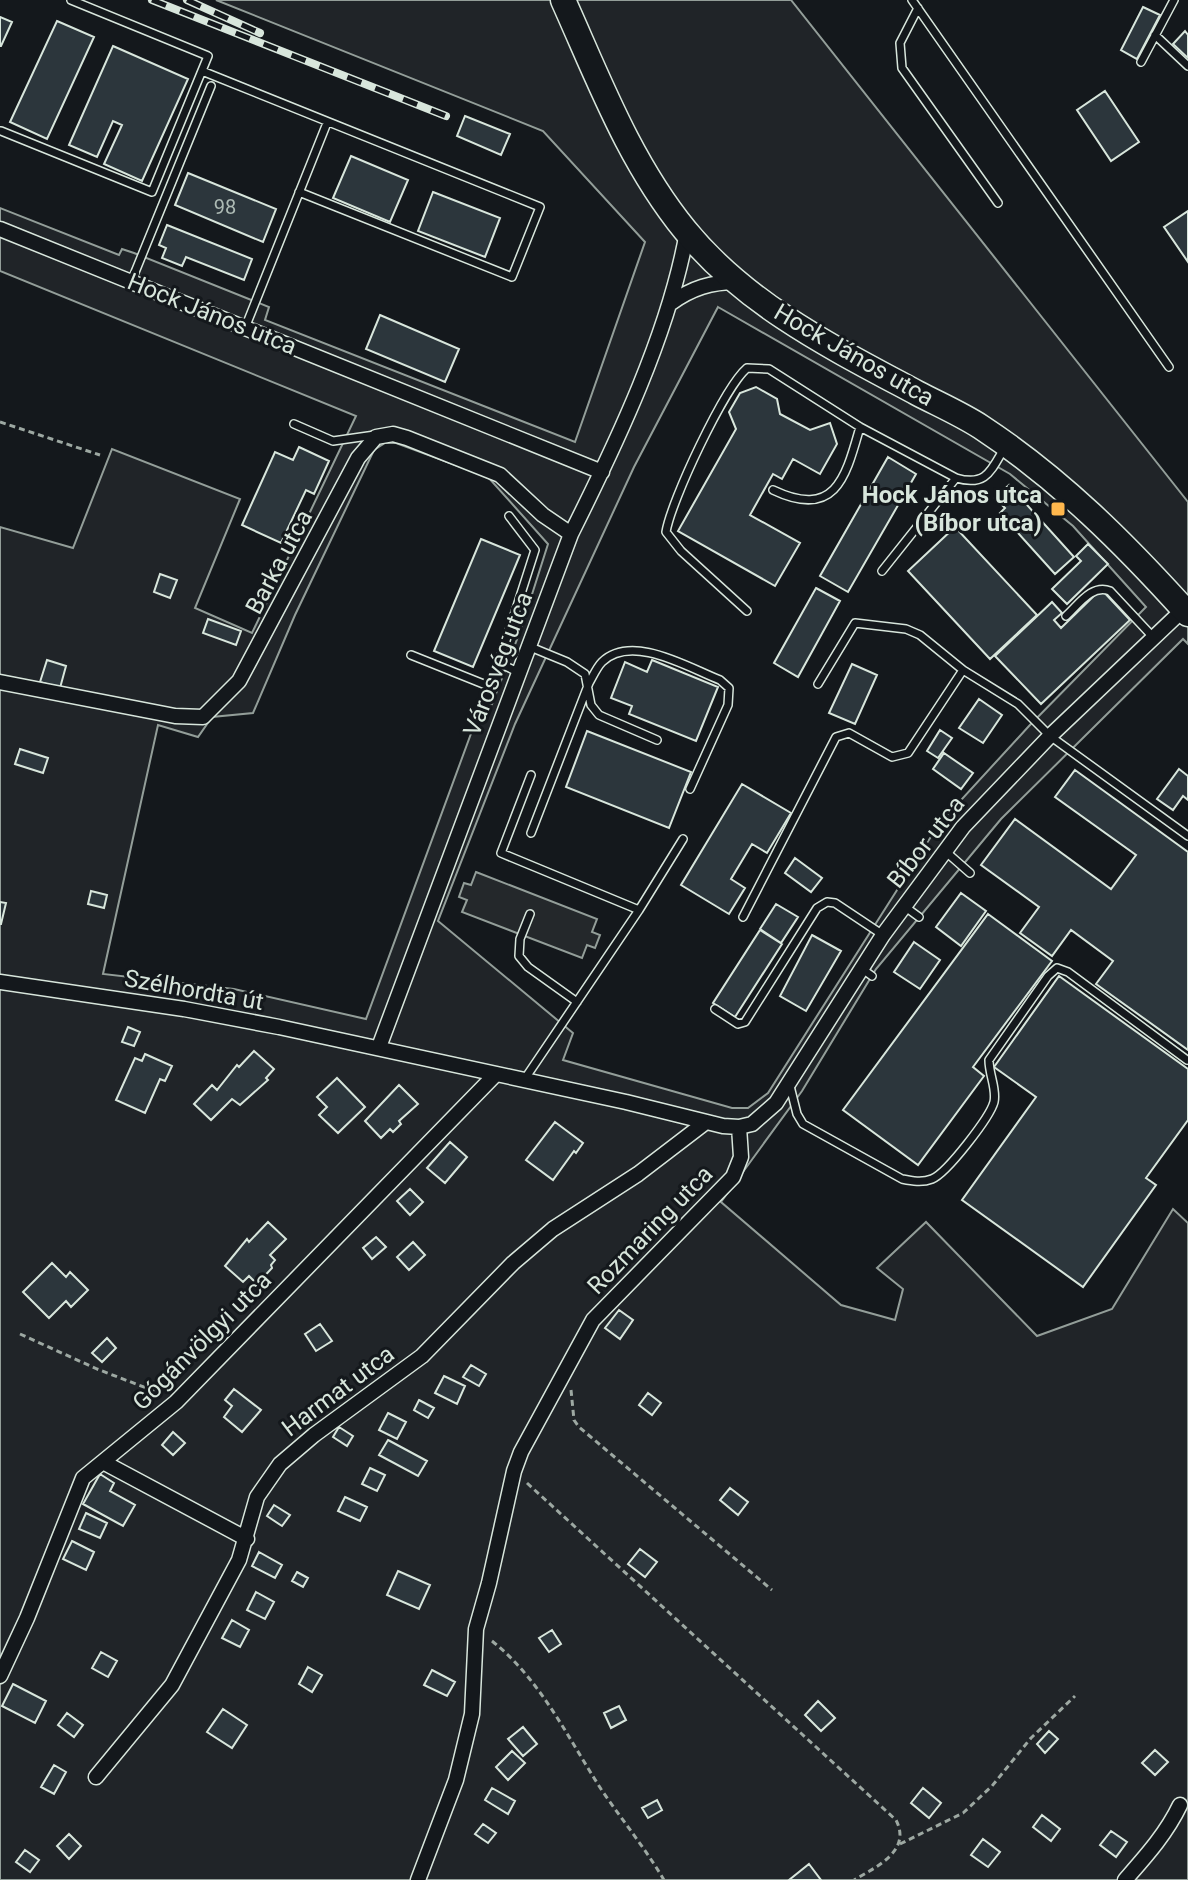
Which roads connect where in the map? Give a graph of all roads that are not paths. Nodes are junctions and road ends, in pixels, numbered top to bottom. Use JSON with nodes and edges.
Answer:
{"nodes":[{"id":1,"x":71,"y":0,"type":"edge"},
{"id":2,"x":563,"y":0,"type":"edge"},
{"id":3,"x":912,"y":0,"type":"edge"},
{"id":4,"x":1174,"y":0,"type":"edge"},
{"id":5,"x":918,"y":8,"type":"junction"},
{"id":6,"x":1155,"y":35,"type":"junction"},
{"id":7,"x":1141,"y":62,"type":"dead end"},
{"id":8,"x":1188,"y":66,"type":"edge"},
{"id":9,"x":202,"y":71,"type":"junction"},
{"id":10,"x":211,"y":86,"type":"dead end"},
{"id":11,"x":327,"y":123,"type":"junction"},
{"id":12,"x":1,"y":131,"type":"edge"},
{"id":13,"x":299,"y":192,"type":"junction"},
{"id":14,"x":998,"y":203,"type":"dead end"},
{"id":15,"x":0,"y":229,"type":"edge"},
{"id":16,"x":687,"y":232,"type":"junction"},
{"id":17,"x":131,"y":282,"type":"junction"},
{"id":18,"x":737,"y":282,"type":"junction"},
{"id":19,"x":671,"y":303,"type":"junction"},
{"id":20,"x":245,"y":328,"type":"junction"},
{"id":21,"x":1169,"y":367,"type":"dead end"},
{"id":22,"x":294,"y":424,"type":"dead end"},
{"id":23,"x":860,"y":427,"type":"junction"},
{"id":24,"x":385,"y":434,"type":"junction"},
{"id":25,"x":1006,"y":445,"type":"junction"},
{"id":26,"x":602,"y":472,"type":"junction"},
{"id":27,"x":956,"y":478,"type":"junction"},
{"id":28,"x":773,"y":490,"type":"dead end"},
{"id":29,"x":509,"y":516,"type":"dead end"},
{"id":30,"x":571,"y":534,"type":"junction"},
{"id":31,"x":882,"y":571,"type":"dead end"},
{"id":32,"x":1186,"y":609,"type":"edge"},
{"id":33,"x":747,"y":611,"type":"dead end"},
{"id":34,"x":1066,"y":616,"type":"dead end"},
{"id":35,"x":1154,"y":637,"type":"junction"},
{"id":36,"x":528,"y":646,"type":"junction"},
{"id":37,"x":411,"y":655,"type":"dead end"},
{"id":38,"x":499,"y":663,"type":"junction"},
{"id":39,"x":963,"y":670,"type":"junction"},
{"id":40,"x":518,"y":672,"type":"junction"},
{"id":41,"x":0,"y":682,"type":"edge"},
{"id":42,"x":589,"y":683,"type":"junction"},
{"id":43,"x":818,"y":684,"type":"dead end"},
{"id":44,"x":1050,"y":736,"type":"junction"},
{"id":45,"x":657,"y":740,"type":"dead end"},
{"id":46,"x":531,"y":775,"type":"dead end"},
{"id":47,"x":690,"y":789,"type":"dead end"},
{"id":48,"x":531,"y":833,"type":"dead end"},
{"id":49,"x":1188,"y":836,"type":"edge"},
{"id":50,"x":683,"y":839,"type":"dead end"},
{"id":51,"x":945,"y":851,"type":"junction"},
{"id":52,"x":970,"y":873,"type":"dead end"},
{"id":53,"x":904,"y":906,"type":"junction"},
{"id":54,"x":639,"y":910,"type":"junction"},
{"id":55,"x":530,"y":914,"type":"dead end"},
{"id":56,"x":743,"y":917,"type":"dead end"},
{"id":57,"x":919,"y":917,"type":"dead end"},
{"id":58,"x":883,"y":935,"type":"junction"},
{"id":59,"x":0,"y":982,"type":"edge"},
{"id":60,"x":577,"y":1002,"type":"junction"},
{"id":61,"x":715,"y":1009,"type":"dead end"},
{"id":62,"x":379,"y":1047,"type":"junction"},
{"id":63,"x":1187,"y":1060,"type":"edge"},
{"id":64,"x":496,"y":1074,"type":"junction"},
{"id":65,"x":524,"y":1080,"type":"junction"},
{"id":66,"x":789,"y":1084,"type":"junction"},
{"id":67,"x":706,"y":1122,"type":"junction"},
{"id":68,"x":739,"y":1127,"type":"junction"},
{"id":69,"x":103,"y":1462,"type":"junction"},
{"id":70,"x":247,"y":1539,"type":"junction"},
{"id":71,"x":0,"y":1676,"type":"edge"},
{"id":72,"x":96,"y":1777,"type":"dead end"},
{"id":73,"x":1180,"y":1805,"type":"dead end"},
{"id":74,"x":418,"y":1880,"type":"edge"},
{"id":75,"x":1125,"y":1880,"type":"edge"}],
"edges":[{"from":1,"to":9,"type":"lane"},
{"from":2,"to":16,"type":"main road","name":"Hock János utca"},
{"from":3,"to":5,"type":"lane"},
{"from":4,"to":6,"type":"lane"},
{"from":5,"to":14,"type":"lane"},
{"from":5,"to":21,"type":"lane"},
{"from":6,"to":7,"type":"lane"},
{"from":6,"to":8,"type":"lane"},
{"from":9,"to":11,"type":"lane"},
{"from":9,"to":12,"type":"lane"},
{"from":10,"to":17,"type":"lane"},
{"from":11,"to":13,"type":"lane"},
{"from":11,"to":13,"type":"lane"},
{"from":13,"to":20,"type":"lane"},
{"from":15,"to":17,"type":"street","name":"Hock János utca"},
{"from":16,"to":18,"type":"main road","name":"Hock János utca"},
{"from":16,"to":19,"type":"street","name":"Városvég utca"},
{"from":17,"to":20,"type":"street","name":"Hock János utca"},
{"from":18,"to":19,"type":"street"},
{"from":18,"to":25,"type":"main road","name":"Hock János utca"},
{"from":19,"to":26,"type":"street","name":"Városvég utca"},
{"from":20,"to":26,"type":"street","name":"Hock János utca"},
{"from":22,"to":24,"type":"lane"},
{"from":23,"to":27,"type":"lane"},
{"from":23,"to":28,"type":"lane"},
{"from":23,"to":33,"type":"lane"},
{"from":24,"to":30,"type":"street"},
{"from":24,"to":41,"type":"street","name":"Barka utca"},
{"from":25,"to":27,"type":"lane"},
{"from":25,"to":32,"type":"main road","name":"Hock János utca"},
{"from":26,"to":30,"type":"street","name":"Városvég utca"},
{"from":27,"to":31,"type":"lane"},
{"from":29,"to":38,"type":"lane"},
{"from":30,"to":36,"type":"street","name":"Városvég utca"},
{"from":32,"to":35,"type":"street","name":"Bíbor utca"},
{"from":34,"to":35,"type":"lane"},
{"from":35,"to":44,"type":"street","name":"Bíbor utca"},
{"from":36,"to":40,"type":"street","name":"Városvég utca"},
{"from":36,"to":42,"type":"lane"},
{"from":37,"to":38,"type":"lane"},
{"from":38,"to":40,"type":"lane"},
{"from":39,"to":43,"type":"lane"},
{"from":39,"to":44,"type":"lane"},
{"from":39,"to":56,"type":"lane"},
{"from":40,"to":62,"type":"street","name":"Városvég utca"},
{"from":42,"to":45,"type":"lane"},
{"from":42,"to":47,"type":"lane"},
{"from":42,"to":48,"type":"lane"},
{"from":44,"to":49,"type":"lane"},
{"from":44,"to":51,"type":"street","name":"Bíbor utca"},
{"from":46,"to":54,"type":"lane"},
{"from":50,"to":54,"type":"lane"},
{"from":51,"to":52,"type":"lane"},
{"from":51,"to":53,"type":"street","name":"Bíbor utca"},
{"from":53,"to":57,"type":"lane"},
{"from":53,"to":58,"type":"street","name":"Bíbor utca"},
{"from":54,"to":60,"type":"lane"},
{"from":55,"to":60,"type":"lane"},
{"from":58,"to":61,"type":"lane"},
{"from":58,"to":66,"type":"street","name":"Bíbor utca"},
{"from":59,"to":62,"type":"street","name":"Szélhordta út"},
{"from":60,"to":65,"type":"lane"},
{"from":62,"to":64,"type":"street"},
{"from":63,"to":66,"type":"lane"},
{"from":64,"to":65,"type":"street"},
{"from":64,"to":69,"type":"street","name":"Gógánvölgyi utca"},
{"from":65,"to":67,"type":"street"},
{"from":66,"to":68,"type":"street","name":"Bíbor utca"},
{"from":67,"to":68,"type":"street"},
{"from":67,"to":70,"type":"street","name":"Harmat utca"},
{"from":68,"to":74,"type":"street","name":"Rozmaring utca"},
{"from":69,"to":70,"type":"street"},
{"from":69,"to":71,"type":"street","name":"Gógánvölgyi utca"},
{"from":70,"to":72,"type":"street","name":"Harmat utca"},
{"from":73,"to":75,"type":"street"}]}
